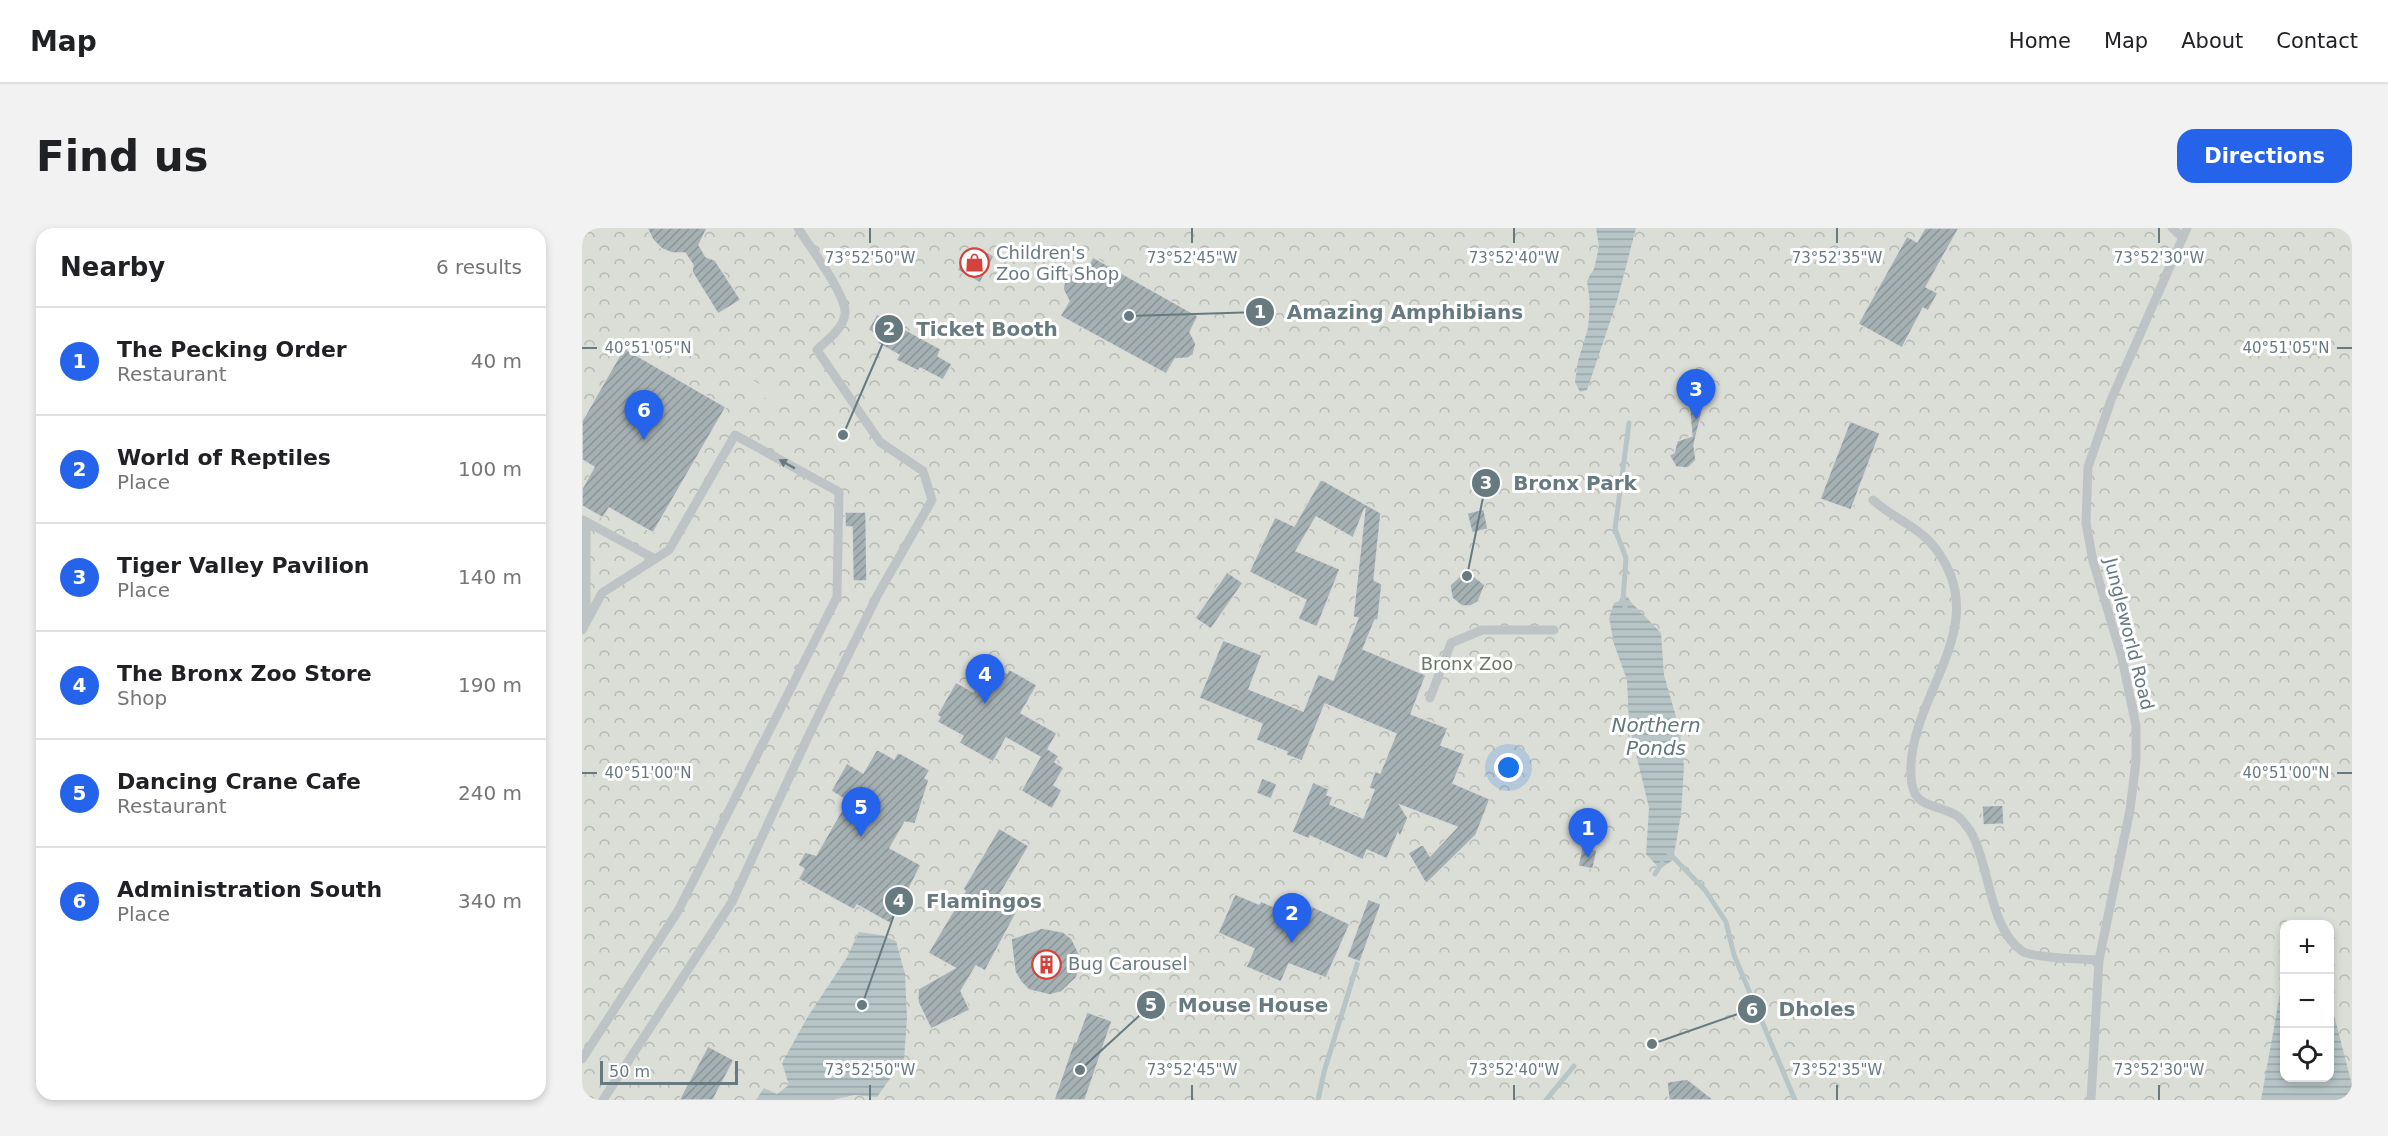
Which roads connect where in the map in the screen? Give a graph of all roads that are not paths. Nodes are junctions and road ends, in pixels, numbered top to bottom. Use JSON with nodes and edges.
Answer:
{"nodes":[{"id":1,"x":798,"y":228,"type":"edge"},
{"id":2,"x":2172,"y":228,"type":"edge"},
{"id":3,"x":2184,"y":232,"type":"edge"},
{"id":4,"x":1873,"y":500,"type":"dead end"},
{"id":5,"x":584,"y":521,"type":"edge"},
{"id":6,"x":654,"y":559,"type":"junction"},
{"id":7,"x":584,"y":627,"type":"edge"},
{"id":8,"x":1554,"y":630,"type":"dead end"},
{"id":9,"x":1430,"y":698,"type":"dead end"},
{"id":10,"x":2099,"y":960,"type":"junction"},
{"id":11,"x":582,"y":1059,"type":"edge"},
{"id":12,"x":603,"y":1100,"type":"edge"},
{"id":13,"x":2091,"y":1100,"type":"edge"}],
"edges":[{"from":1,"to":12,"type":"lane"},
{"from":2,"to":3,"type":"lane"},
{"from":3,"to":10,"type":"lane","name":"Jungleworld Road"},
{"from":4,"to":10,"type":"lane"},
{"from":5,"to":6,"type":"lane"},
{"from":5,"to":7,"type":"lane"},
{"from":6,"to":7,"type":"lane"},
{"from":11,"to":6,"type":"lane","one_way":true},
{"from":8,"to":9,"type":"lane"},
{"from":10,"to":13,"type":"lane","name":"Jungleworld Road"}]}
